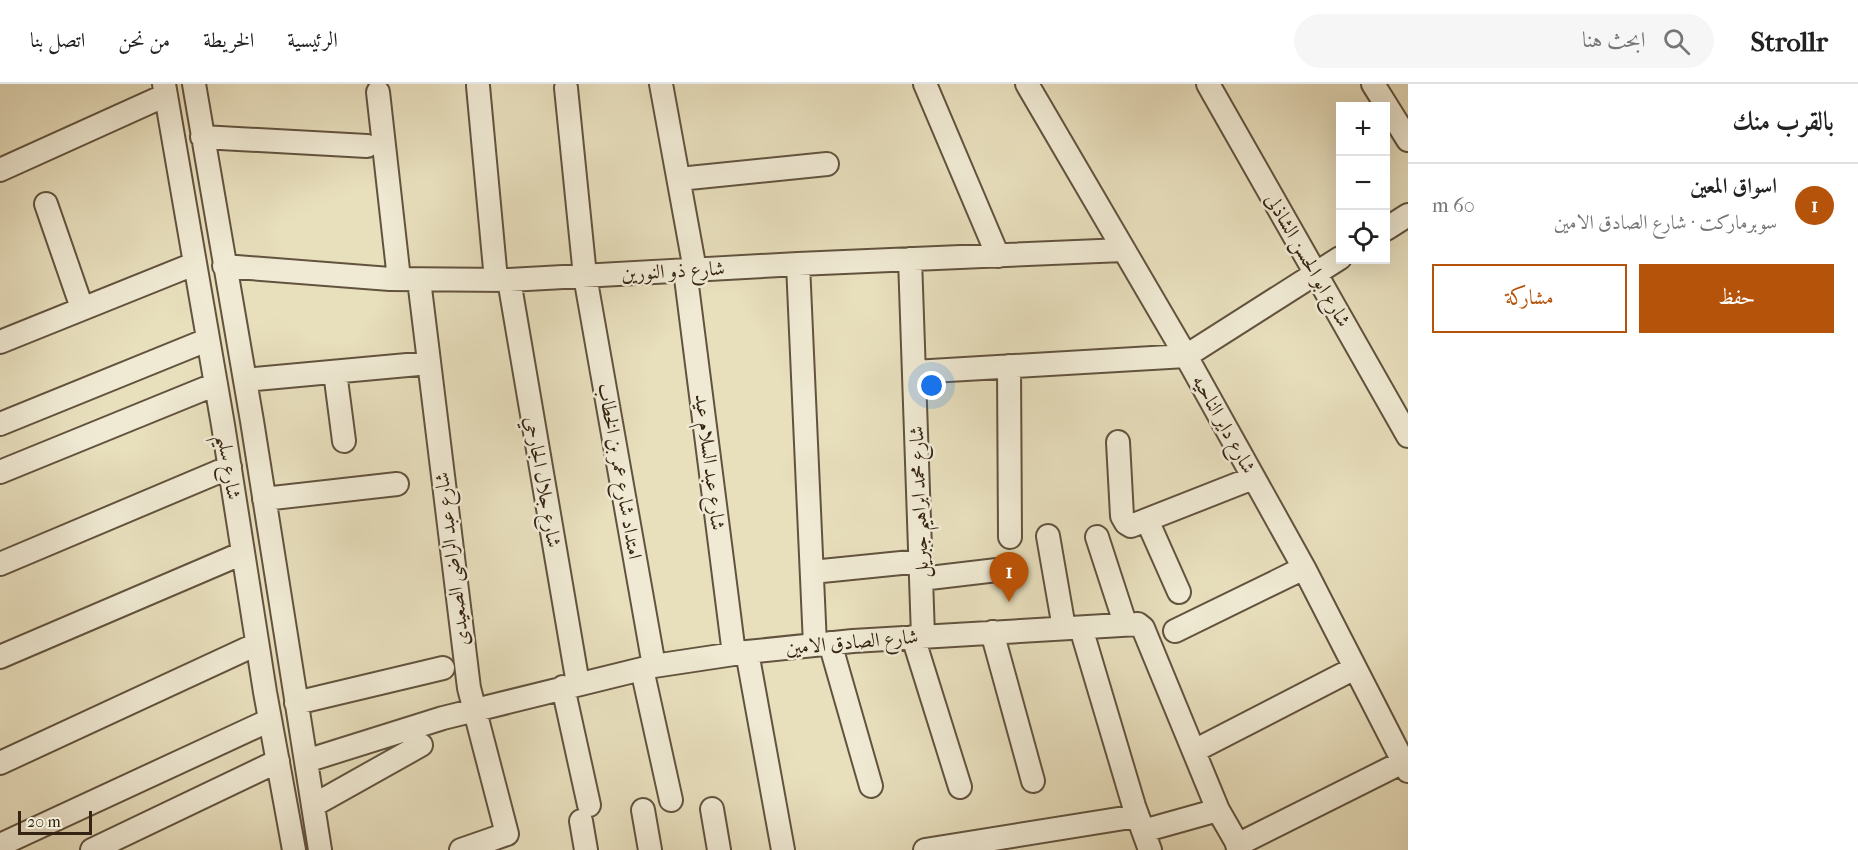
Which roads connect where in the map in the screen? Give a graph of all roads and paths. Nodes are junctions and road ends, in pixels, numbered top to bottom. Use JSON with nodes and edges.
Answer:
{"nodes":[{"id":1,"x":194,"y":84,"type":"edge"},
{"id":2,"x":661,"y":84,"type":"edge"},
{"id":3,"x":925,"y":84,"type":"edge"},
{"id":4,"x":1027,"y":84,"type":"edge"},
{"id":5,"x":1208,"y":84,"type":"edge"},
{"id":6,"x":1373,"y":84,"type":"edge"},
{"id":7,"x":478,"y":86,"type":"dead end"},
{"id":8,"x":566,"y":88,"type":"dead end"},
{"id":9,"x":165,"y":90,"type":"edge"},
{"id":10,"x":378,"y":92,"type":"dead end"},
{"id":11,"x":202,"y":137,"type":"junction"},
{"id":12,"x":1408,"y":140,"type":"edge"},
{"id":13,"x":367,"y":146,"type":"dead end"},
{"id":14,"x":826,"y":164,"type":"dead end"},
{"id":15,"x":0,"y":170,"type":"edge"},
{"id":16,"x":678,"y":178,"type":"junction"},
{"id":17,"x":46,"y":204,"type":"dead end"},
{"id":18,"x":1408,"y":215,"type":"edge"},
{"id":19,"x":1390,"y":226,"type":"edge"},
{"id":20,"x":1123,"y":250,"type":"junction"},
{"id":21,"x":998,"y":256,"type":"junction"},
{"id":22,"x":910,"y":259,"type":"junction"},
{"id":23,"x":1336,"y":261,"type":"edge"},
{"id":24,"x":194,"y":264,"type":"junction"},
{"id":25,"x":798,"y":264,"type":"junction"},
{"id":26,"x":224,"y":266,"type":"junction"},
{"id":27,"x":690,"y":270,"type":"junction"},
{"id":28,"x":1315,"y":274,"type":"junction"},
{"id":29,"x":585,"y":276,"type":"junction"},
{"id":30,"x":409,"y":280,"type":"junction"},
{"id":31,"x":503,"y":280,"type":"junction"},
{"id":32,"x":82,"y":308,"type":"junction"},
{"id":33,"x":207,"y":340,"type":"junction"},
{"id":34,"x":0,"y":342,"type":"edge"},
{"id":35,"x":1186,"y":356,"type":"junction"},
{"id":36,"x":429,"y":363,"type":"junction"},
{"id":37,"x":1009,"y":366,"type":"junction"},
{"id":38,"x":335,"y":372,"type":"junction"},
{"id":39,"x":914,"y":372,"type":"junction"},
{"id":40,"x":244,"y":380,"type":"junction"},
{"id":41,"x":216,"y":384,"type":"junction"},
{"id":42,"x":0,"y":424,"type":"edge"},
{"id":43,"x":1408,"y":436,"type":"edge"},
{"id":44,"x":344,"y":441,"type":"dead end"},
{"id":45,"x":1118,"y":442,"type":"dead end"},
{"id":46,"x":230,"y":467,"type":"junction"},
{"id":47,"x":0,"y":472,"type":"edge"},
{"id":48,"x":1253,"y":478,"type":"junction"},
{"id":49,"x":397,"y":484,"type":"dead end"},
{"id":50,"x":264,"y":499,"type":"junction"},
{"id":51,"x":1147,"y":520,"type":"junction"},
{"id":52,"x":1048,"y":536,"type":"dead end"},
{"id":53,"x":1010,"y":537,"type":"dead end"},
{"id":54,"x":1097,"y":537,"type":"dead end"},
{"id":55,"x":243,"y":553,"type":"junction"},
{"id":56,"x":0,"y":564,"type":"edge"},
{"id":57,"x":1304,"y":568,"type":"junction"},
{"id":58,"x":921,"y":570,"type":"junction"},
{"id":59,"x":997,"y":570,"type":"dead end"},
{"id":60,"x":812,"y":573,"type":"junction"},
{"id":61,"x":1179,"y":592,"type":"dead end"},
{"id":62,"x":1134,"y":626,"type":"junction"},
{"id":63,"x":1072,"y":628,"type":"junction"},
{"id":64,"x":1175,"y":631,"type":"dead end"},
{"id":65,"x":992,"y":632,"type":"junction"},
{"id":66,"x":918,"y":637,"type":"junction"},
{"id":67,"x":257,"y":644,"type":"junction"},
{"id":68,"x":822,"y":644,"type":"junction"},
{"id":69,"x":740,"y":653,"type":"junction"},
{"id":70,"x":0,"y":657,"type":"edge"},
{"id":71,"x":648,"y":667,"type":"junction"},
{"id":72,"x":443,"y":668,"type":"dead end"},
{"id":73,"x":1355,"y":668,"type":"junction"},
{"id":74,"x":570,"y":686,"type":"junction"},
{"id":75,"x":296,"y":703,"type":"junction"},
{"id":76,"x":475,"y":710,"type":"junction"},
{"id":77,"x":270,"y":720,"type":"junction"},
{"id":78,"x":422,"y":746,"type":"dead end"},
{"id":79,"x":1194,"y":752,"type":"junction"},
{"id":80,"x":278,"y":761,"type":"junction"},
{"id":81,"x":306,"y":761,"type":"junction"},
{"id":82,"x":0,"y":763,"type":"edge"},
{"id":83,"x":1406,"y":766,"type":"edge"},
{"id":84,"x":1033,"y":781,"type":"dead end"},
{"id":85,"x":871,"y":786,"type":"dead end"},
{"id":86,"x":960,"y":787,"type":"dead end"},
{"id":87,"x":671,"y":800,"type":"dead end"},
{"id":88,"x":314,"y":805,"type":"junction"},
{"id":89,"x":712,"y":809,"type":"dead end"},
{"id":90,"x":643,"y":810,"type":"dead end"},
{"id":91,"x":1218,"y":810,"type":"junction"},
{"id":92,"x":1143,"y":832,"type":"edge"},
{"id":93,"x":0,"y":845,"type":"edge"},
{"id":94,"x":1239,"y":847,"type":"edge"},
{"id":95,"x":92,"y":850,"type":"edge"},
{"id":96,"x":294,"y":850,"type":"edge"},
{"id":97,"x":320,"y":850,"type":"edge"},
{"id":98,"x":461,"y":850,"type":"edge"},
{"id":99,"x":586,"y":850,"type":"edge"},
{"id":100,"x":650,"y":850,"type":"edge"},
{"id":101,"x":719,"y":850,"type":"edge"},
{"id":102,"x":783,"y":850,"type":"edge"},
{"id":103,"x":925,"y":850,"type":"edge"}],
"edges":[{"from":1,"to":11,"type":"street","name":"شارع سليم"},
{"from":2,"to":16,"type":"street","name":"شارع عبد السلام عيد"},
{"from":3,"to":21,"type":"street"},
{"from":4,"to":20,"type":"street","name":"شارع داير الناحيه"},
{"from":5,"to":28,"type":"street","name":"شارع ابو الحسن الشاذلى"},
{"from":6,"to":12,"type":"street"},
{"from":7,"to":31,"type":"street","name":"شارع جلال الجارحي"},
{"from":8,"to":29,"type":"street","name":"امتداد شارع عمر بن الخطاب"},
{"from":9,"to":15,"type":"street"},
{"from":9,"to":24,"type":"street","name":"شارع سليم"},
{"from":10,"to":30,"type":"street","name":"شارع عبد الراضى الصعيدى"},
{"from":11,"to":13,"type":"street"},
{"from":11,"to":26,"type":"street","name":"شارع سليم"},
{"from":14,"to":16,"type":"street"},
{"from":16,"to":27,"type":"street","name":"شارع عبد السلام عيد"},
{"from":17,"to":32,"type":"street"},
{"from":18,"to":19,"type":"street"},
{"from":20,"to":21,"type":"street","name":"شارع ذو النورين"},
{"from":20,"to":35,"type":"street","name":"شارع داير الناحيه"},
{"from":21,"to":22,"type":"street","name":"شارع ذو النورين"},
{"from":22,"to":25,"type":"street","name":"شارع ذو النورين"},
{"from":22,"to":39,"type":"street","name":"شارع محمد ابراهيم جبريل"},
{"from":23,"to":28,"type":"street"},
{"from":24,"to":32,"type":"street"},
{"from":24,"to":33,"type":"street","name":"شارع سليم"},
{"from":25,"to":27,"type":"street","name":"شارع ذو النورين"},
{"from":25,"to":60,"type":"street"},
{"from":26,"to":30,"type":"street","name":"شارع ذو النورين"},
{"from":26,"to":40,"type":"street","name":"شارع سليم"},
{"from":27,"to":29,"type":"street","name":"شارع ذو النورين"},
{"from":27,"to":69,"type":"street","name":"شارع عبد السلام عيد"},
{"from":28,"to":35,"type":"street"},
{"from":28,"to":43,"type":"street","name":"شارع ابو الحسن الشاذلى"},
{"from":29,"to":31,"type":"street","name":"شارع ذو النورين"},
{"from":29,"to":71,"type":"street","name":"امتداد شارع عمر بن الخطاب"},
{"from":30,"to":31,"type":"street","name":"شارع ذو النورين"},
{"from":30,"to":36,"type":"street","name":"شارع عبد الراضى الصعيدى"},
{"from":31,"to":74,"type":"street","name":"شارع جلال الجارحي"},
{"from":32,"to":34,"type":"street"},
{"from":33,"to":41,"type":"street","name":"شارع سليم"},
{"from":33,"to":42,"type":"street"},
{"from":35,"to":37,"type":"street"},
{"from":35,"to":48,"type":"street","name":"شارع داير الناحيه"},
{"from":36,"to":38,"type":"street"},
{"from":36,"to":76,"type":"street","name":"شارع عبد الراضى الصعيدى"},
{"from":37,"to":39,"type":"street"},
{"from":37,"to":53,"type":"street"},
{"from":38,"to":40,"type":"street"},
{"from":38,"to":44,"type":"street"},
{"from":39,"to":58,"type":"street","name":"شارع محمد ابراهيم جبريل"},
{"from":40,"to":50,"type":"street","name":"شارع سليم"},
{"from":41,"to":46,"type":"street","name":"شارع سليم"},
{"from":41,"to":47,"type":"street"},
{"from":45,"to":51,"type":"street"},
{"from":46,"to":55,"type":"street","name":"شارع سليم"},
{"from":46,"to":56,"type":"street"},
{"from":48,"to":51,"type":"street"},
{"from":48,"to":57,"type":"street","name":"شارع داير الناحيه"},
{"from":49,"to":50,"type":"street"},
{"from":50,"to":75,"type":"street","name":"شارع سليم"},
{"from":51,"to":61,"type":"street"},
{"from":52,"to":63,"type":"street"},
{"from":54,"to":62,"type":"street"},
{"from":55,"to":67,"type":"street","name":"شارع سليم"},
{"from":55,"to":70,"type":"street"},
{"from":57,"to":64,"type":"street"},
{"from":57,"to":73,"type":"street","name":"شارع داير الناحيه"},
{"from":58,"to":59,"type":"street"},
{"from":58,"to":60,"type":"street"},
{"from":58,"to":66,"type":"street","name":"شارع محمد ابراهيم جبريل"},
{"from":60,"to":68,"type":"street"},
{"from":62,"to":63,"type":"street","name":"شارع الصادق الامين"},
{"from":62,"to":79,"type":"street"},
{"from":63,"to":65,"type":"street","name":"شارع الصادق الامين"},
{"from":63,"to":92,"type":"street"},
{"from":65,"to":66,"type":"street","name":"شارع الصادق الامين"},
{"from":65,"to":84,"type":"street"},
{"from":66,"to":68,"type":"street","name":"شارع الصادق الامين"},
{"from":66,"to":86,"type":"street","name":"شارع محمد ابراهيم جبريل"},
{"from":67,"to":77,"type":"street","name":"شارع سليم"},
{"from":67,"to":82,"type":"street"},
{"from":68,"to":69,"type":"street","name":"شارع الصادق الامين"},
{"from":68,"to":85,"type":"street"},
{"from":69,"to":71,"type":"street","name":"شارع الصادق الامين"},
{"from":69,"to":102,"type":"street","name":"شارع عبد السلام عيد"},
{"from":71,"to":74,"type":"street","name":"شارع الصادق الامين"},
{"from":71,"to":87,"type":"street","name":"امتداد شارع عمر بن الخطاب"},
{"from":72,"to":75,"type":"street"},
{"from":73,"to":79,"type":"street"},
{"from":73,"to":83,"type":"street","name":"شارع داير الناحيه"},
{"from":74,"to":76,"type":"street","name":"شارع الصادق الامين"},
{"from":74,"to":99,"type":"street","name":"شارع جلال الجارحي"},
{"from":75,"to":81,"type":"street","name":"شارع سليم"},
{"from":76,"to":81,"type":"street","name":"شارع الصادق الامين"},
{"from":76,"to":98,"type":"street","name":"شارع عبد الراضى الصعيدى"},
{"from":77,"to":80,"type":"street","name":"شارع سليم"},
{"from":77,"to":93,"type":"street"},
{"from":78,"to":88,"type":"street"},
{"from":79,"to":91,"type":"street"},
{"from":80,"to":95,"type":"street"},
{"from":80,"to":96,"type":"street","name":"شارع سليم"},
{"from":81,"to":88,"type":"street","name":"شارع سليم"},
{"from":83,"to":94,"type":"street"},
{"from":88,"to":97,"type":"street","name":"شارع سليم"},
{"from":89,"to":101,"type":"street"},
{"from":90,"to":100,"type":"street"},
{"from":91,"to":92,"type":"street"},
{"from":91,"to":94,"type":"street"},
{"from":92,"to":103,"type":"street"}]}
